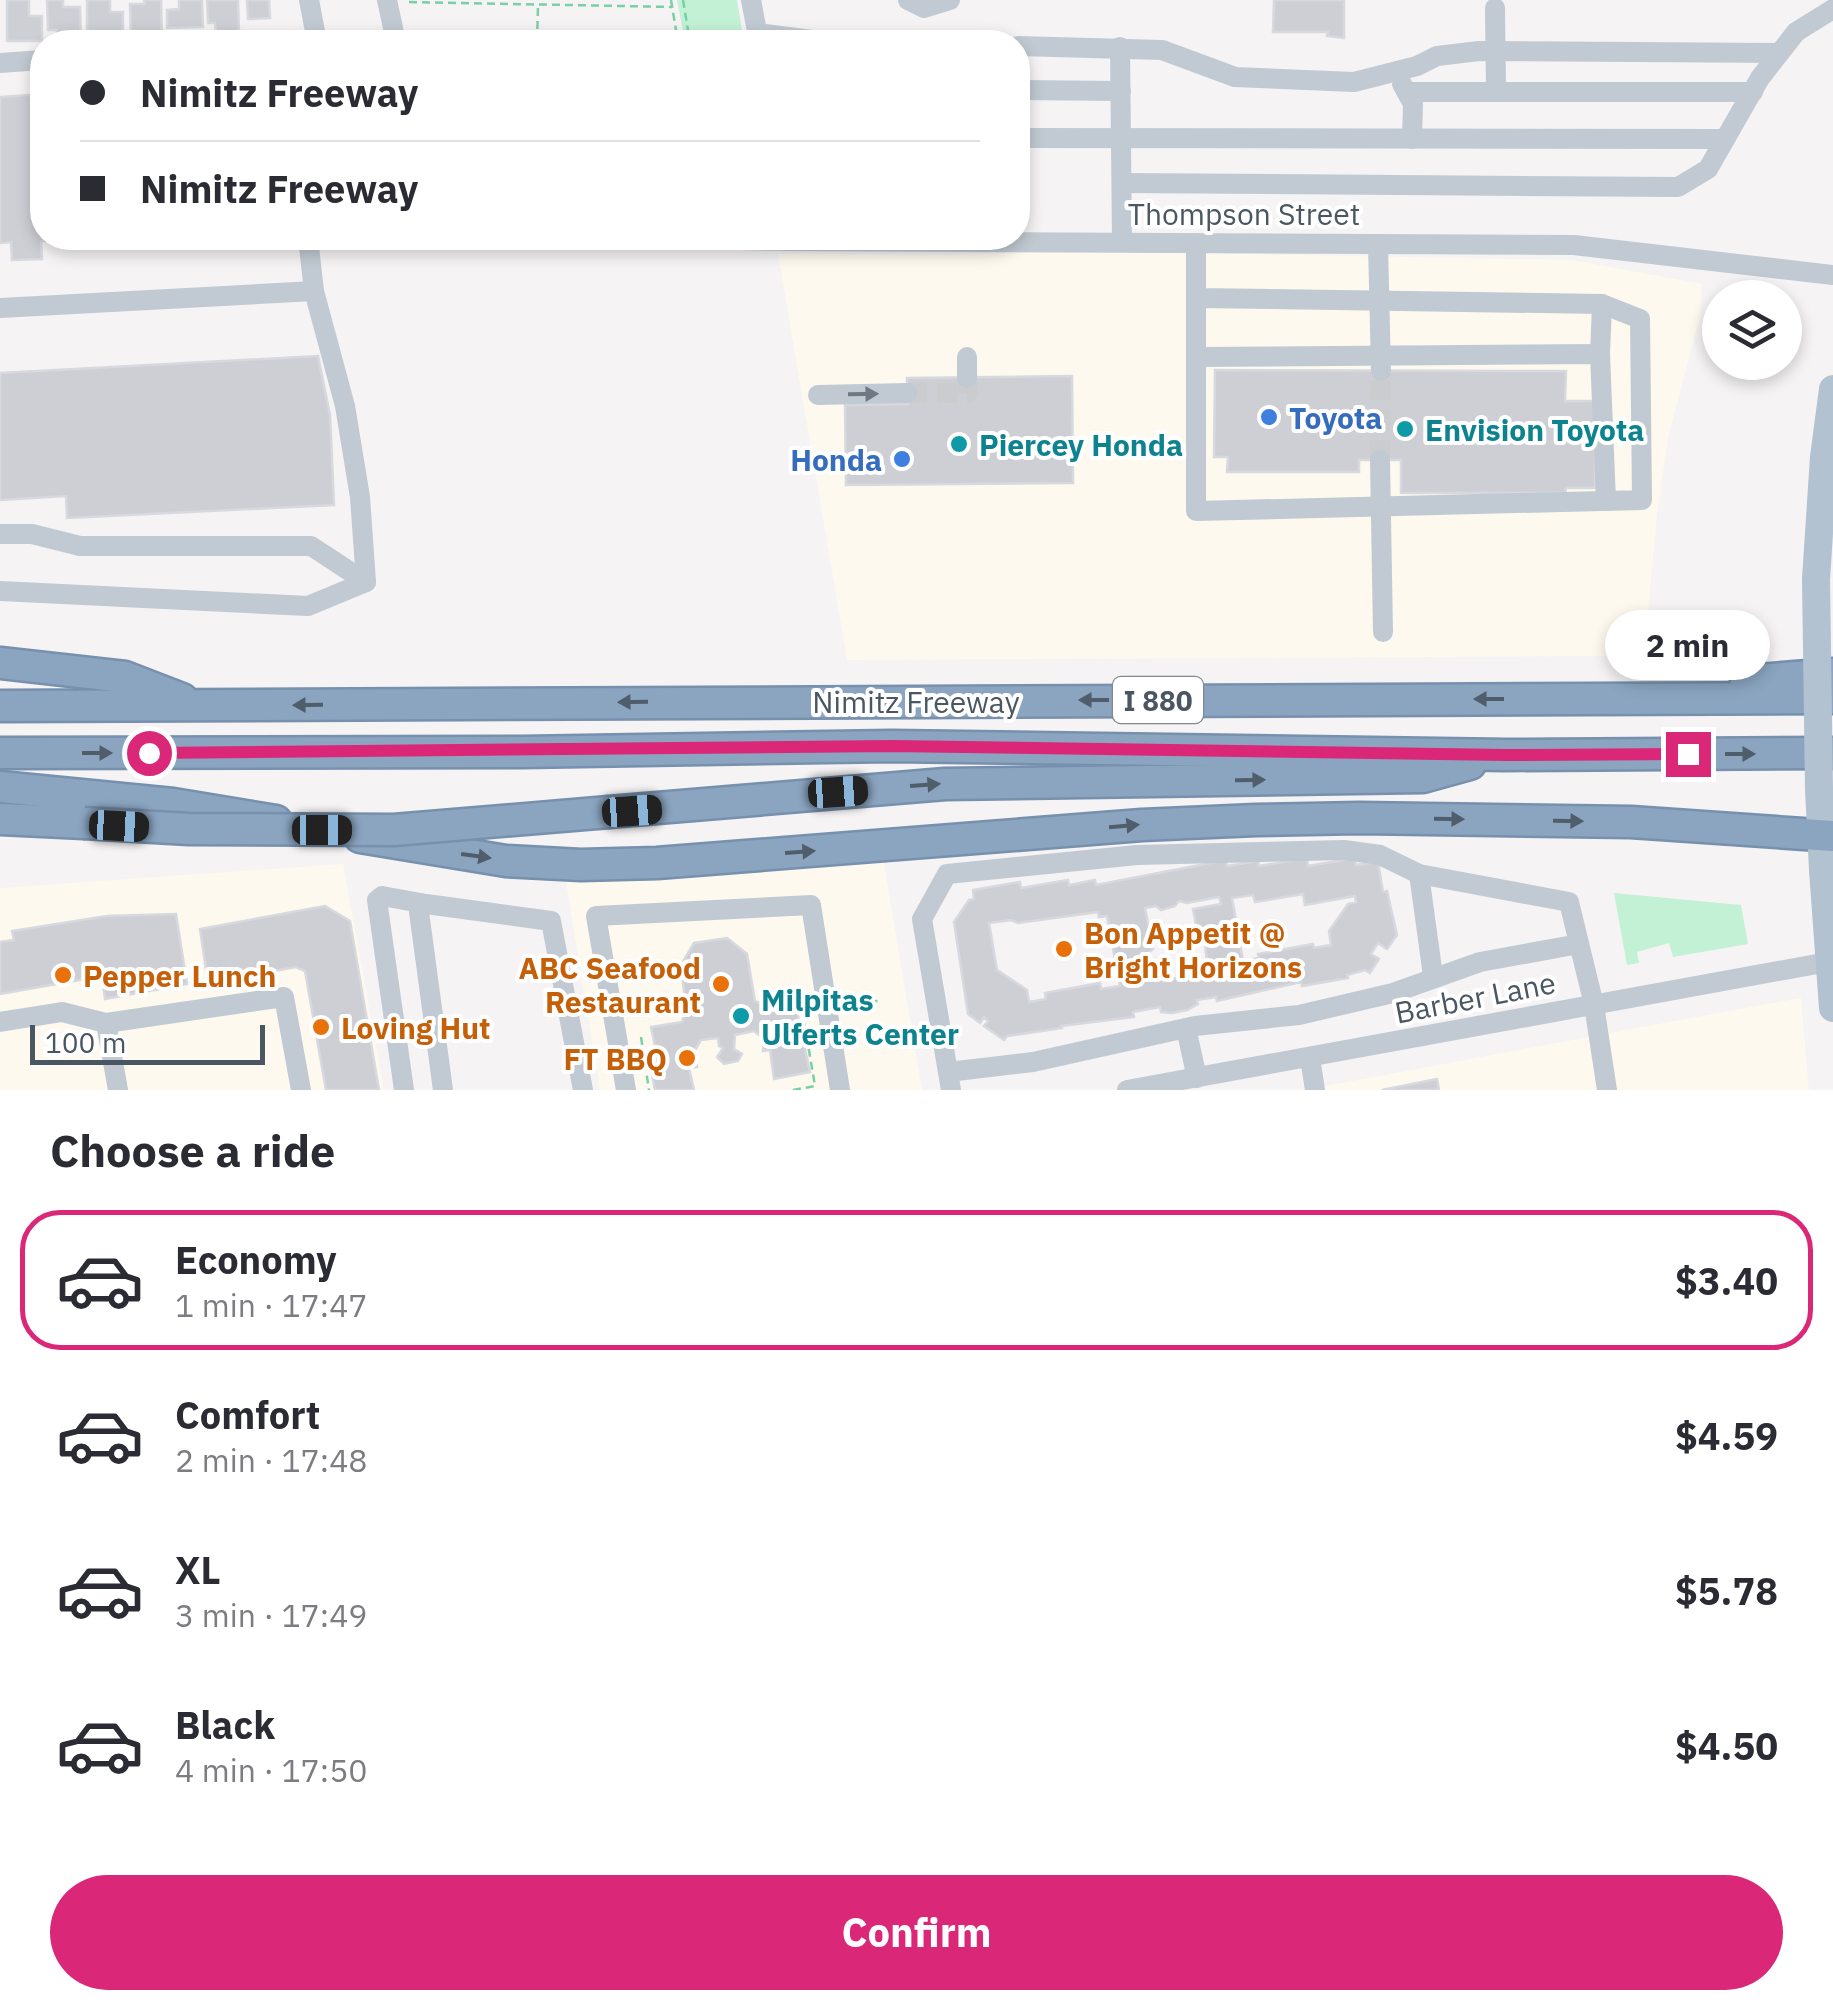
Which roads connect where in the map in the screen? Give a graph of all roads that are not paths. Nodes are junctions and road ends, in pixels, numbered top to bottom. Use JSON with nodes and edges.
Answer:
{"nodes":[{"id":1,"x":309,"y":0,"type":"edge"},
{"id":2,"x":751,"y":0,"type":"edge"},
{"id":3,"x":908,"y":0,"type":"edge"},
{"id":4,"x":950,"y":0,"type":"edge"},
{"id":5,"x":387,"y":1,"type":"edge"},
{"id":6,"x":1496,"y":8,"type":"dead end"},
{"id":7,"x":1833,"y":9,"type":"edge"},
{"id":8,"x":315,"y":30,"type":"edge"},
{"id":9,"x":393,"y":30,"type":"edge"},
{"id":10,"x":757,"y":30,"type":"edge"},
{"id":11,"x":1030,"y":46,"type":"edge"},
{"id":12,"x":1120,"y":47,"type":"junction"},
{"id":13,"x":1496,"y":51,"type":"junction"},
{"id":14,"x":1779,"y":53,"type":"junction"},
{"id":15,"x":30,"y":61,"type":"edge"},
{"id":16,"x":0,"y":63,"type":"edge"},
{"id":17,"x":1394,"y":73,"type":"junction"},
{"id":18,"x":1030,"y":90,"type":"edge"},
{"id":19,"x":1121,"y":91,"type":"junction"},
{"id":20,"x":1496,"y":91,"type":"junction"},
{"id":21,"x":1408,"y":92,"type":"junction"},
{"id":22,"x":1752,"y":92,"type":"junction"},
{"id":23,"x":1030,"y":138,"type":"edge"},
{"id":24,"x":1121,"y":139,"type":"junction"},
{"id":25,"x":1412,"y":139,"type":"junction"},
{"id":26,"x":1724,"y":140,"type":"junction"},
{"id":27,"x":1122,"y":183,"type":"junction"},
{"id":28,"x":1030,"y":241,"type":"edge"},
{"id":29,"x":1122,"y":242,"type":"junction"},
{"id":30,"x":1196,"y":243,"type":"junction"},
{"id":31,"x":1378,"y":244,"type":"junction"},
{"id":32,"x":309,"y":250,"type":"edge"},
{"id":33,"x":1833,"y":276,"type":"edge"},
{"id":34,"x":314,"y":291,"type":"junction"},
{"id":35,"x":1196,"y":298,"type":"junction"},
{"id":36,"x":1379,"y":300,"type":"junction"},
{"id":37,"x":1602,"y":304,"type":"junction"},
{"id":38,"x":0,"y":308,"type":"edge"},
{"id":39,"x":1600,"y":354,"type":"junction"},
{"id":40,"x":1196,"y":357,"type":"junction"},
{"id":41,"x":1381,"y":362,"type":"junction"},
{"id":42,"x":1833,"y":389,"type":"edge"},
{"id":43,"x":907,"y":393,"type":"tunnel mouth"},
{"id":44,"x":818,"y":394,"type":"dead end"},
{"id":45,"x":1380,"y":460,"type":"tunnel mouth"},
{"id":46,"x":1606,"y":501,"type":"junction"},
{"id":47,"x":1380,"y":506,"type":"junction"},
{"id":48,"x":0,"y":534,"type":"edge"},
{"id":49,"x":366,"y":582,"type":"junction"},
{"id":50,"x":0,"y":591,"type":"edge"},
{"id":51,"x":1383,"y":632,"type":"dead end"},
{"id":52,"x":0,"y":664,"type":"edge"},
{"id":53,"x":1833,"y":674,"type":"edge"},
{"id":54,"x":1833,"y":698,"type":"edge"},
{"id":55,"x":1586,"y":699,"type":"junction"},
{"id":56,"x":0,"y":706,"type":"edge"},
{"id":57,"x":199,"y":706,"type":"junction"},
{"id":58,"x":0,"y":753,"type":"edge"},
{"id":59,"x":1833,"y":753,"type":"edge"},
{"id":60,"x":1506,"y":755,"type":"junction"},
{"id":61,"x":0,"y":787,"type":"edge"},
{"id":62,"x":7,"y":820,"type":"edge"},
{"id":63,"x":1827,"y":836,"type":"edge"},
{"id":64,"x":1419,"y":874,"type":"junction"},
{"id":65,"x":426,"y":904,"type":"junction"},
{"id":66,"x":1579,"y":944,"type":"junction"},
{"id":67,"x":1833,"y":961,"type":"edge"},
{"id":68,"x":1433,"y":976,"type":"junction"},
{"id":69,"x":1594,"y":1005,"type":"junction"},
{"id":70,"x":1833,"y":1011,"type":"edge"},
{"id":71,"x":0,"y":1022,"type":"edge"},
{"id":72,"x":106,"y":1024,"type":"junction"},
{"id":73,"x":1186,"y":1028,"type":"junction"},
{"id":74,"x":1310,"y":1058,"type":"junction"},
{"id":75,"x":1198,"y":1078,"type":"junction"},
{"id":76,"x":949,"y":1081,"type":"edge"},
{"id":77,"x":118,"y":1090,"type":"edge"},
{"id":78,"x":300,"y":1090,"type":"edge"},
{"id":79,"x":404,"y":1090,"type":"edge"},
{"id":80,"x":443,"y":1090,"type":"edge"},
{"id":81,"x":583,"y":1090,"type":"edge"},
{"id":82,"x":626,"y":1090,"type":"edge"},
{"id":83,"x":840,"y":1090,"type":"edge"},
{"id":84,"x":1127,"y":1090,"type":"edge"},
{"id":85,"x":1315,"y":1090,"type":"edge"},
{"id":86,"x":1607,"y":1090,"type":"edge"}],
"edges":[{"from":1,"to":8,"type":"street"},
{"from":2,"to":10,"type":"street"},
{"from":3,"to":4,"type":"street"},
{"from":5,"to":9,"type":"street"},
{"from":6,"to":13,"type":"street"},
{"from":7,"to":14,"type":"street"},
{"from":11,"to":12,"type":"street"},
{"from":12,"to":17,"type":"street"},
{"from":12,"to":19,"type":"street"},
{"from":13,"to":14,"type":"street"},
{"from":13,"to":17,"type":"street"},
{"from":13,"to":20,"type":"street"},
{"from":14,"to":22,"type":"street"},
{"from":15,"to":16,"type":"street"},
{"from":17,"to":21,"type":"street"},
{"from":18,"to":19,"type":"street"},
{"from":19,"to":24,"type":"street"},
{"from":20,"to":21,"type":"street"},
{"from":20,"to":22,"type":"street"},
{"from":21,"to":25,"type":"street"},
{"from":22,"to":26,"type":"street"},
{"from":23,"to":24,"type":"street"},
{"from":24,"to":25,"type":"street"},
{"from":24,"to":27,"type":"street"},
{"from":25,"to":26,"type":"street"},
{"from":26,"to":27,"type":"street"},
{"from":27,"to":29,"type":"street"},
{"from":28,"to":29,"type":"street","name":"Thompson Street"},
{"from":29,"to":30,"type":"street","name":"Thompson Street"},
{"from":30,"to":31,"type":"street","name":"Thompson Street"},
{"from":30,"to":35,"type":"street"},
{"from":31,"to":33,"type":"street","name":"Thompson Street"},
{"from":31,"to":36,"type":"street"},
{"from":32,"to":34,"type":"street"},
{"from":34,"to":38,"type":"street"},
{"from":34,"to":49,"type":"street"},
{"from":35,"to":36,"type":"street"},
{"from":35,"to":40,"type":"street"},
{"from":36,"to":37,"type":"street"},
{"from":36,"to":41,"type":"street"},
{"from":37,"to":39,"type":"street"},
{"from":37,"to":46,"type":"street"},
{"from":39,"to":41,"type":"street"},
{"from":39,"to":46,"type":"street"},
{"from":40,"to":41,"type":"street"},
{"from":40,"to":47,"type":"street"},
{"from":42,"to":63,"type":"main road","bridge":true},
{"from":44,"to":43,"type":"street","one_way":true},
{"from":45,"to":47,"type":"street"},
{"from":46,"to":47,"type":"street"},
{"from":47,"to":51,"type":"street"},
{"from":48,"to":49,"type":"street"},
{"from":49,"to":50,"type":"street"},
{"from":52,"to":57,"type":"highway"},
{"from":53,"to":55,"type":"highway"},
{"from":54,"to":55,"type":"highway","name":"Nimitz Freeway","number":"I 880"},
{"from":55,"to":57,"type":"highway","name":"Nimitz Freeway","number":"I 880","one_way":true},
{"from":56,"to":57,"type":"highway","name":"Nimitz Freeway","number":"I 880"},
{"from":58,"to":60,"type":"highway","name":"Nimitz Freeway","number":"I 880","one_way":true},
{"from":60,"to":59,"type":"highway","name":"Nimitz Freeway","number":"I 880","one_way":true},
{"from":62,"to":60,"type":"highway","one_way":true,"bridge":true},
{"from":61,"to":63,"type":"highway","one_way":true},
{"from":63,"to":70,"type":"main road","bridge":true},
{"from":64,"to":66,"type":"street"},
{"from":64,"to":68,"type":"street"},
{"from":64,"to":76,"type":"street"},
{"from":65,"to":79,"type":"street"},
{"from":65,"to":80,"type":"street"},
{"from":65,"to":81,"type":"street"},
{"from":66,"to":68,"type":"street"},
{"from":66,"to":69,"type":"street"},
{"from":67,"to":69,"type":"street","name":"Barber Lane"},
{"from":68,"to":73,"type":"street"},
{"from":69,"to":74,"type":"street","name":"Barber Lane"},
{"from":69,"to":86,"type":"street"},
{"from":71,"to":72,"type":"street"},
{"from":72,"to":77,"type":"street"},
{"from":72,"to":78,"type":"street"},
{"from":73,"to":75,"type":"street"},
{"from":73,"to":76,"type":"street"},
{"from":74,"to":75,"type":"street","name":"Barber Lane"},
{"from":74,"to":85,"type":"street"},
{"from":75,"to":84,"type":"street","name":"Barber Lane"},
{"from":82,"to":83,"type":"street"}]}
